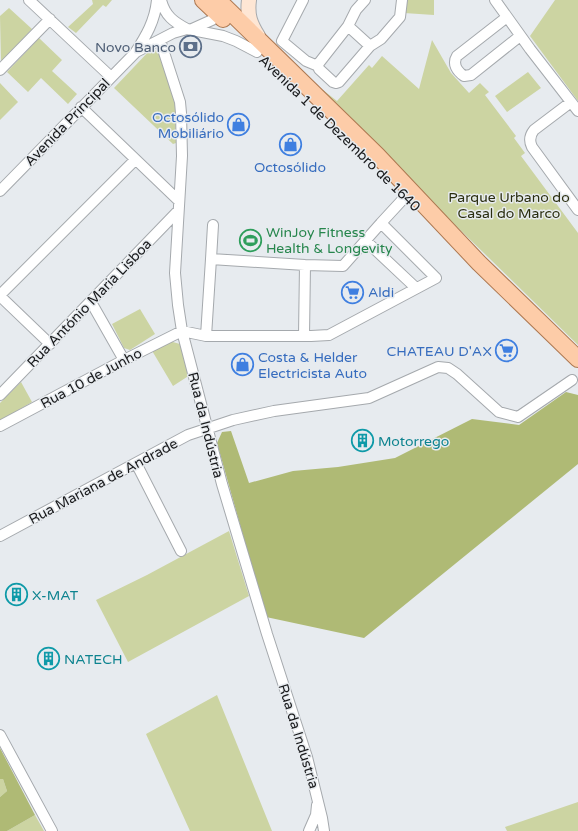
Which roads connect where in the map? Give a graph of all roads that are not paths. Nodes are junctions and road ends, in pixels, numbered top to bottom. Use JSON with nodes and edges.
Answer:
{"nodes":[{"id":1,"x":29,"y":0,"type":"edge"},
{"id":2,"x":157,"y":0,"type":"edge"},
{"id":3,"x":161,"y":0,"type":"edge"},
{"id":4,"x":203,"y":0,"type":"edge"},
{"id":5,"x":249,"y":0,"type":"edge"},
{"id":6,"x":303,"y":0,"type":"edge"},
{"id":7,"x":365,"y":0,"type":"edge"},
{"id":8,"x":402,"y":0,"type":"edge"},
{"id":9,"x":495,"y":0,"type":"edge"},
{"id":10,"x":223,"y":5,"type":"edge"},
{"id":11,"x":507,"y":16,"type":"junction"},
{"id":12,"x":50,"y":19,"type":"junction"},
{"id":13,"x":348,"y":26,"type":"junction"},
{"id":14,"x":190,"y":29,"type":"junction"},
{"id":15,"x":520,"y":36,"type":"junction"},
{"id":16,"x":160,"y":40,"type":"junction"},
{"id":17,"x":370,"y":46,"type":"junction"},
{"id":18,"x":261,"y":49,"type":"junction"},
{"id":19,"x":135,"y":53,"type":"junction"},
{"id":20,"x":318,"y":66,"type":"junction"},
{"id":21,"x":0,"y":70,"type":"edge"},
{"id":22,"x":111,"y":77,"type":"junction"},
{"id":23,"x":571,"y":102,"type":"junction"},
{"id":24,"x":81,"y":107,"type":"junction"},
{"id":25,"x":578,"y":111,"type":"edge"},
{"id":26,"x":135,"y":160,"type":"junction"},
{"id":27,"x":0,"y":191,"type":"edge"},
{"id":28,"x":405,"y":197,"type":"junction"},
{"id":29,"x":179,"y":206,"type":"junction"},
{"id":30,"x":578,"y":210,"type":"edge"},
{"id":31,"x":381,"y":223,"type":"junction"},
{"id":32,"x":214,"y":225,"type":"dead end"},
{"id":33,"x":366,"y":241,"type":"junction"},
{"id":34,"x":211,"y":259,"type":"junction"},
{"id":35,"x":480,"y":263,"type":"junction"},
{"id":36,"x":305,"y":265,"type":"junction"},
{"id":37,"x":416,"y":288,"type":"junction"},
{"id":38,"x":0,"y":295,"type":"edge"},
{"id":39,"x":90,"y":302,"type":"junction"},
{"id":40,"x":182,"y":331,"type":"junction"},
{"id":41,"x":206,"y":336,"type":"junction"},
{"id":42,"x":304,"y":336,"type":"junction"},
{"id":43,"x":50,"y":344,"type":"junction"},
{"id":44,"x":578,"y":359,"type":"edge"},
{"id":45,"x":124,"y":360,"type":"junction"},
{"id":46,"x":572,"y":380,"type":"dead end"},
{"id":47,"x":0,"y":395,"type":"edge"},
{"id":48,"x":0,"y":426,"type":"edge"},
{"id":49,"x":207,"y":429,"type":"junction"},
{"id":50,"x":136,"y":463,"type":"junction"},
{"id":51,"x":0,"y":536,"type":"edge"},
{"id":52,"x":181,"y":551,"type":"dead end"},
{"id":53,"x":0,"y":735,"type":"edge"},
{"id":54,"x":318,"y":801,"type":"junction"},
{"id":55,"x":52,"y":831,"type":"edge"},
{"id":56,"x":309,"y":831,"type":"edge"},
{"id":57,"x":318,"y":831,"type":"edge"},
{"id":58,"x":324,"y":831,"type":"edge"}],
"edges":[{"from":1,"to":12,"type":"street"},
{"from":2,"to":19,"type":"street","name":"Avenida Principal"},
{"from":3,"to":14,"type":"street"},
{"from":4,"to":10,"type":"main road","name":"Avenida 1 de Dezembro de 1640"},
{"from":5,"to":18,"type":"main road"},
{"from":6,"to":20,"type":"street"},
{"from":7,"to":13,"type":"street"},
{"from":8,"to":17,"type":"street"},
{"from":9,"to":11,"type":"street"},
{"from":10,"to":14,"type":"street","name":"Avenida Principal"},
{"from":10,"to":18,"type":"main road","name":"Avenida 1 de Dezembro de 1640"},
{"from":11,"to":15,"type":"street"},
{"from":11,"to":15,"type":"street"},
{"from":12,"to":21,"type":"street"},
{"from":12,"to":22,"type":"street"},
{"from":13,"to":17,"type":"street"},
{"from":13,"to":20,"type":"street"},
{"from":14,"to":16,"type":"street","name":"Avenida Principal"},
{"from":14,"to":18,"type":"street"},
{"from":15,"to":23,"type":"street"},
{"from":16,"to":19,"type":"street","name":"Avenida Principal"},
{"from":16,"to":29,"type":"street","name":"Rua da Indústria"},
{"from":17,"to":20,"type":"street"},
{"from":18,"to":28,"type":"main road","name":"Avenida 1 de Dezembro de 1640"},
{"from":18,"to":35,"type":"main road","name":"Avenida 1 de Dezembro de 1640"},
{"from":19,"to":22,"type":"street","name":"Avenida Principal"},
{"from":22,"to":24,"type":"street","name":"Avenida Principal"},
{"from":23,"to":25,"type":"street"},
{"from":23,"to":30,"type":"street"},
{"from":24,"to":26,"type":"street"},
{"from":24,"to":27,"type":"street","name":"Avenida Principal"},
{"from":26,"to":29,"type":"street"},
{"from":26,"to":38,"type":"street"},
{"from":28,"to":31,"type":"street"},
{"from":28,"to":35,"type":"main road","name":"Avenida 1 de Dezembro de 1640"},
{"from":29,"to":39,"type":"street","name":"Rua António Maria Lisboa"},
{"from":29,"to":40,"type":"street","name":"Rua da Indústria"},
{"from":31,"to":33,"type":"street"},
{"from":31,"to":37,"type":"street"},
{"from":32,"to":34,"type":"street"},
{"from":33,"to":36,"type":"street"},
{"from":33,"to":37,"type":"street"},
{"from":34,"to":36,"type":"street"},
{"from":34,"to":41,"type":"street"},
{"from":35,"to":44,"type":"main road","name":"Avenida 1 de Dezembro de 1640"},
{"from":36,"to":42,"type":"street"},
{"from":37,"to":42,"type":"street"},
{"from":38,"to":43,"type":"street"},
{"from":39,"to":43,"type":"street","name":"Rua António Maria Lisboa"},
{"from":39,"to":45,"type":"street"},
{"from":40,"to":41,"type":"street"},
{"from":40,"to":45,"type":"street","name":"Rua 10 de Junho"},
{"from":40,"to":49,"type":"street","name":"Rua da Indústria"},
{"from":41,"to":42,"type":"street"},
{"from":43,"to":47,"type":"street","name":"Rua António Maria Lisboa"},
{"from":45,"to":48,"type":"street","name":"Rua 10 de Junho"},
{"from":46,"to":49,"type":"street","name":"Rua Mariana de Andrade"},
{"from":49,"to":50,"type":"street","name":"Rua Mariana de Andrade"},
{"from":49,"to":54,"type":"street","name":"Rua da Indústria"},
{"from":50,"to":51,"type":"street","name":"Rua Mariana de Andrade"},
{"from":50,"to":52,"type":"street"},
{"from":53,"to":55,"type":"street"},
{"from":54,"to":56,"type":"street","name":"Rua da Indústria"},
{"from":54,"to":58,"type":"street","name":"Rua da Indústria"},
{"from":56,"to":57,"type":"street"}]}
